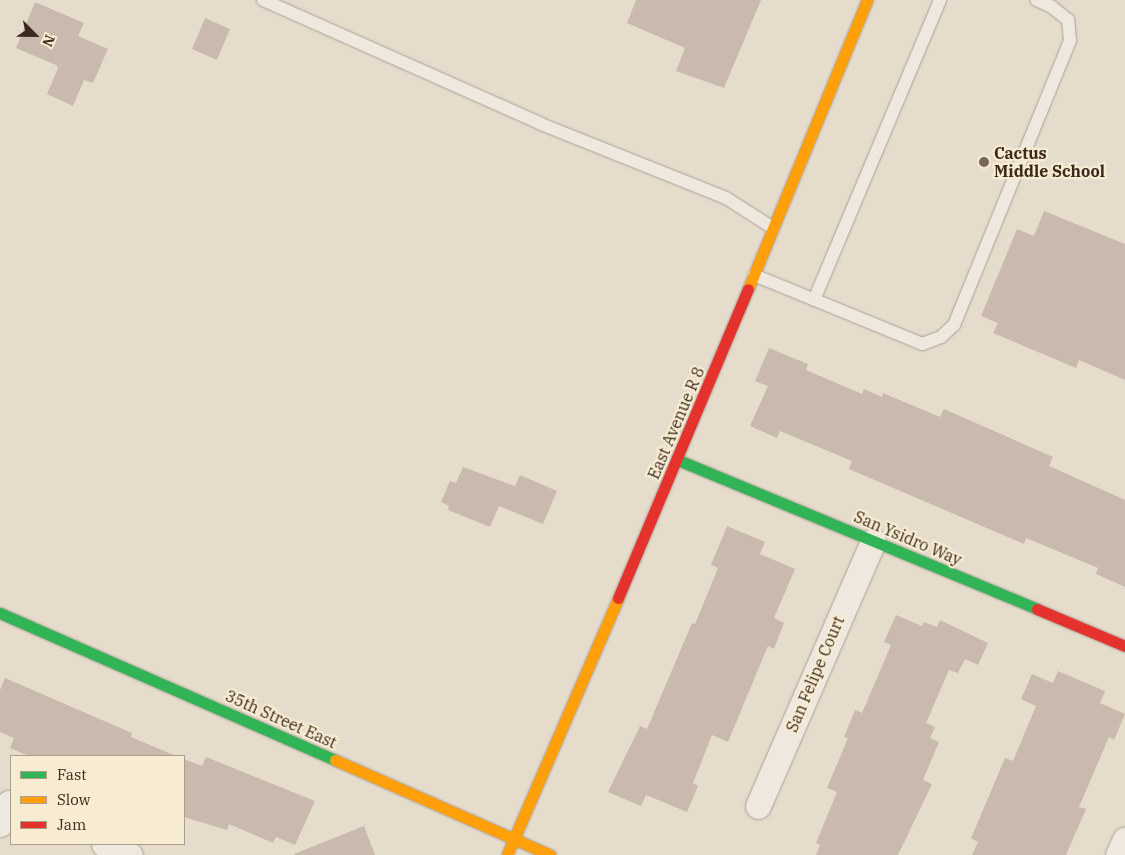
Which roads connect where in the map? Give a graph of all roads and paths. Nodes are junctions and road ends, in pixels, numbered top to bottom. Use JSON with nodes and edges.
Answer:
{"nodes":[{"id":1,"x":263,"y":0,"type":"edge"},
{"id":2,"x":867,"y":0,"type":"edge"},
{"id":3,"x":940,"y":0,"type":"edge"},
{"id":4,"x":1036,"y":0,"type":"edge"},
{"id":5,"x":773,"y":228,"type":"junction"},
{"id":6,"x":754,"y":275,"type":"junction"},
{"id":7,"x":814,"y":300,"type":"junction"},
{"id":8,"x":678,"y":460,"type":"junction"},
{"id":9,"x":873,"y":541,"type":"junction"},
{"id":10,"x":0,"y":613,"type":"edge"},
{"id":11,"x":1125,"y":646,"type":"edge"},
{"id":12,"x":758,"y":806,"type":"dead end"},
{"id":13,"x":1125,"y":839,"type":"edge"},
{"id":14,"x":514,"y":840,"type":"junction"},
{"id":15,"x":106,"y":845,"type":"edge"},
{"id":16,"x":130,"y":855,"type":"edge"},
{"id":17,"x":507,"y":855,"type":"edge"},
{"id":18,"x":550,"y":855,"type":"edge"},
{"id":19,"x":1118,"y":855,"type":"edge"}],
"edges":[{"from":1,"to":5,"type":"lane"},
{"from":2,"to":5,"type":"street","name":"East Avenue R 8"},
{"from":3,"to":7,"type":"lane"},
{"from":4,"to":7,"type":"lane"},
{"from":5,"to":6,"type":"street","name":"East Avenue R 8"},
{"from":6,"to":7,"type":"lane"},
{"from":6,"to":8,"type":"street","name":"East Avenue R 8"},
{"from":8,"to":9,"type":"street","name":"San Ysidro Way"},
{"from":8,"to":14,"type":"street","name":"East Avenue R 8"},
{"from":9,"to":11,"type":"street","name":"San Ysidro Way"},
{"from":9,"to":12,"type":"street","name":"San Felipe Court"},
{"from":10,"to":14,"type":"street","name":"35th Street East"},
{"from":13,"to":19,"type":"street"},
{"from":14,"to":17,"type":"street","name":"East Avenue R 8"},
{"from":14,"to":18,"type":"street","name":"35th Street East"},
{"from":15,"to":16,"type":"street"}]}
